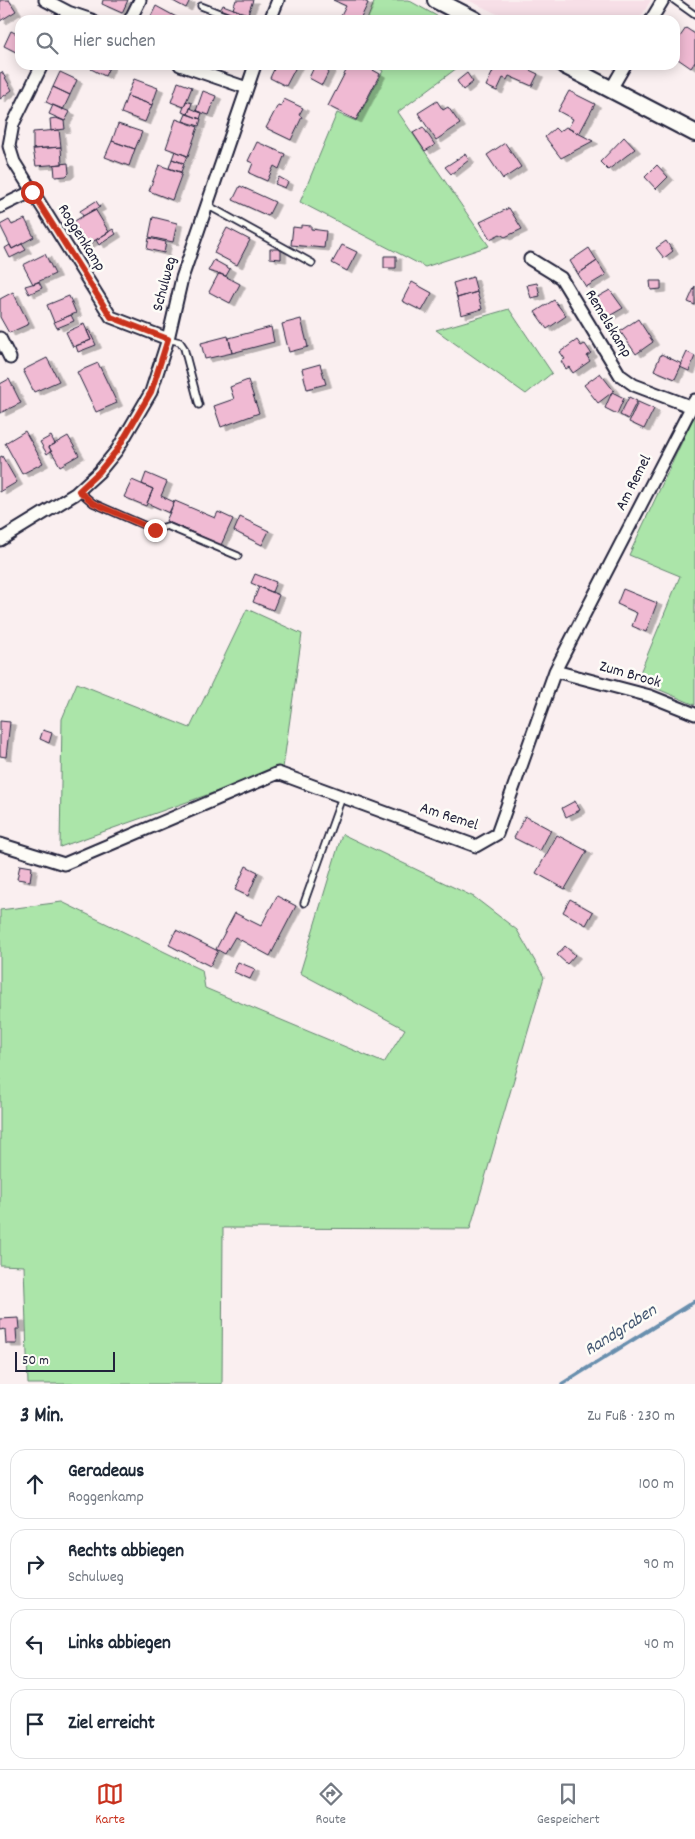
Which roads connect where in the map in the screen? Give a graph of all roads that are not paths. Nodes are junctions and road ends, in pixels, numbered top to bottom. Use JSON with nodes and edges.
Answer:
{"nodes":[{"id":1,"x":45,"y":0,"type":"edge"},
{"id":2,"x":140,"y":0,"type":"edge"},
{"id":3,"x":278,"y":0,"type":"edge"},
{"id":4,"x":436,"y":0,"type":"edge"},
{"id":5,"x":663,"y":0,"type":"edge"},
{"id":6,"x":674,"y":0,"type":"edge"},
{"id":7,"x":201,"y":6,"type":"dead end"},
{"id":8,"x":695,"y":14,"type":"edge"},
{"id":9,"x":65,"y":15,"type":"edge"},
{"id":10,"x":132,"y":15,"type":"edge"},
{"id":11,"x":224,"y":15,"type":"edge"},
{"id":12,"x":272,"y":15,"type":"edge"},
{"id":13,"x":465,"y":15,"type":"edge"},
{"id":14,"x":654,"y":15,"type":"edge"},
{"id":15,"x":40,"y":70,"type":"edge"},
{"id":16,"x":195,"y":70,"type":"edge"},
{"id":17,"x":253,"y":70,"type":"edge"},
{"id":18,"x":574,"y":70,"type":"edge"},
{"id":19,"x":622,"y":70,"type":"edge"},
{"id":20,"x":247,"y":88,"type":"junction"},
{"id":21,"x":612,"y":89,"type":"junction"},
{"id":22,"x":695,"y":133,"type":"edge"},
{"id":23,"x":4,"y":143,"type":"edge"},
{"id":24,"x":32,"y":192,"type":"junction"},
{"id":25,"x":207,"y":205,"type":"junction"},
{"id":26,"x":0,"y":206,"type":"edge"},
{"id":27,"x":530,"y":259,"type":"dead end"},
{"id":28,"x":312,"y":263,"type":"dead end"},
{"id":29,"x":0,"y":338,"type":"edge"},
{"id":30,"x":168,"y":339,"type":"junction"},
{"id":31,"x":10,"y":358,"type":"dead end"},
{"id":32,"x":199,"y":404,"type":"dead end"},
{"id":33,"x":693,"y":404,"type":"edge"},
{"id":34,"x":79,"y":491,"type":"junction"},
{"id":35,"x":0,"y":540,"type":"edge"},
{"id":36,"x":238,"y":556,"type":"dead end"},
{"id":37,"x":555,"y":671,"type":"junction"},
{"id":38,"x":695,"y":714,"type":"edge"},
{"id":39,"x":342,"y":797,"type":"junction"},
{"id":40,"x":0,"y":844,"type":"edge"},
{"id":41,"x":304,"y":903,"type":"dead end"}],
"edges":[{"from":1,"to":9,"type":"street"},
{"from":2,"to":10,"type":"street"},
{"from":3,"to":12,"type":"street"},
{"from":4,"to":13,"type":"main road"},
{"from":5,"to":14,"type":"street"},
{"from":6,"to":8,"type":"lane"},
{"from":7,"to":11,"type":"lane"},
{"from":15,"to":23,"type":"street","name":"Roggenkamp"},
{"from":16,"to":20,"type":"street"},
{"from":17,"to":20,"type":"street","name":"Schulweg"},
{"from":18,"to":21,"type":"main road"},
{"from":19,"to":21,"type":"street"},
{"from":20,"to":25,"type":"street","name":"Schulweg"},
{"from":21,"to":22,"type":"main road"},
{"from":23,"to":24,"type":"street","name":"Roggenkamp"},
{"from":24,"to":26,"type":"street"},
{"from":24,"to":30,"type":"street","name":"Roggenkamp"},
{"from":25,"to":28,"type":"lane"},
{"from":25,"to":30,"type":"street","name":"Schulweg"},
{"from":27,"to":33,"type":"street","name":"Remelskamp"},
{"from":29,"to":31,"type":"street"},
{"from":30,"to":32,"type":"lane"},
{"from":30,"to":34,"type":"street","name":"Schulweg"},
{"from":33,"to":37,"type":"street","name":"Am Remel"},
{"from":34,"to":35,"type":"street","name":"Schulweg"},
{"from":34,"to":36,"type":"lane"},
{"from":37,"to":38,"type":"street","name":"Zum Brook"},
{"from":37,"to":39,"type":"street","name":"Am Remel"},
{"from":39,"to":40,"type":"street","name":"Am Remel"},
{"from":39,"to":41,"type":"lane"}]}
